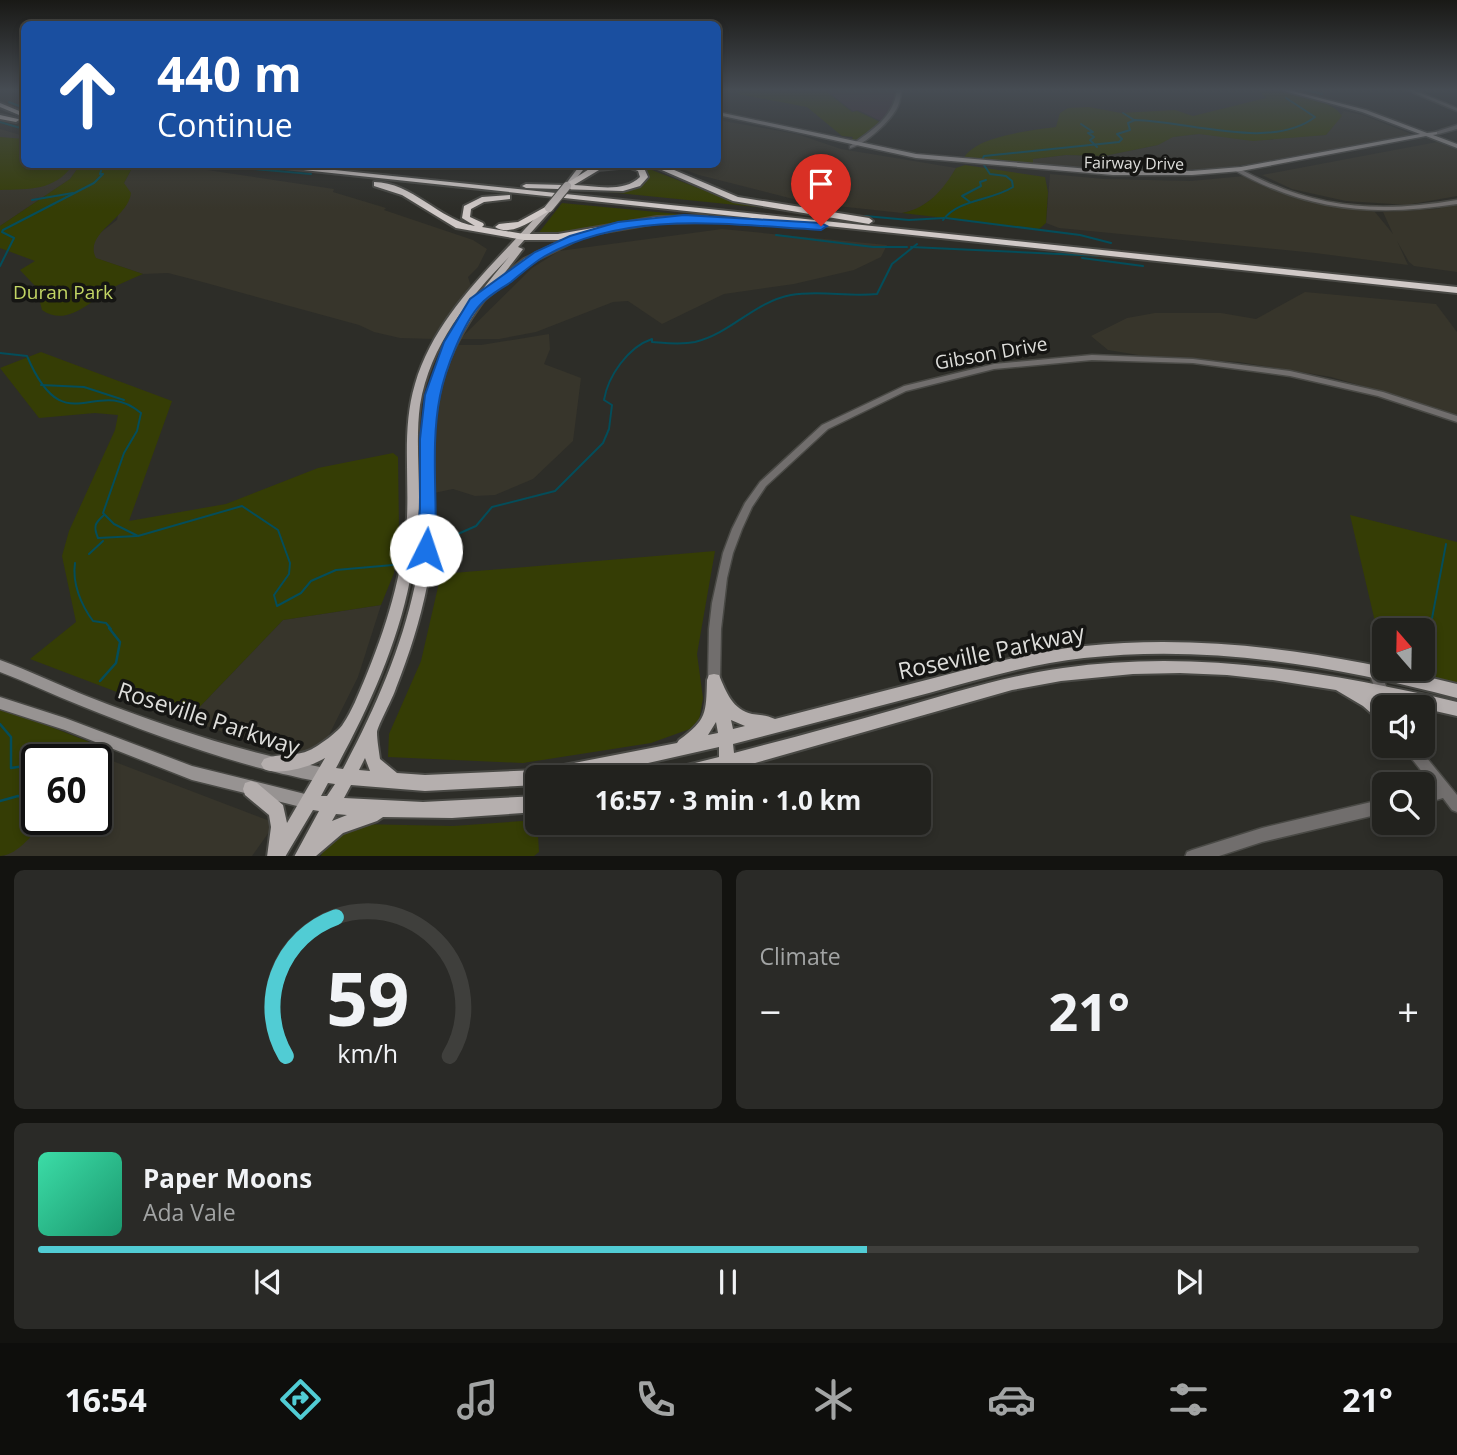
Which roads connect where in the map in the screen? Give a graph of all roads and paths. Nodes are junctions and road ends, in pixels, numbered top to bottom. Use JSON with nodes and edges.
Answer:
{"nodes":[{"id":1,"x":788,"y":129,"type":"edge"},
{"id":2,"x":874,"y":129,"type":"edge"},
{"id":3,"x":1417,"y":129,"type":"edge"},
{"id":4,"x":1420,"y":129,"type":"edge"},
{"id":5,"x":1452,"y":129,"type":"edge"},
{"id":6,"x":1457,"y":134,"type":"edge"},
{"id":7,"x":1436,"y":135,"type":"junction"},
{"id":8,"x":1457,"y":144,"type":"edge"},
{"id":9,"x":854,"y":146,"type":"junction"},
{"id":10,"x":274,"y":168,"type":"edge"},
{"id":11,"x":287,"y":168,"type":"edge"},
{"id":12,"x":346,"y":168,"type":"edge"},
{"id":13,"x":582,"y":168,"type":"edge"},
{"id":14,"x":598,"y":168,"type":"edge"},
{"id":15,"x":636,"y":168,"type":"edge"},
{"id":16,"x":662,"y":168,"type":"edge"},
{"id":17,"x":1242,"y":171,"type":"junction"},
{"id":18,"x":572,"y":182,"type":"junction"},
{"id":19,"x":519,"y":186,"type":"junction"},
{"id":20,"x":1457,"y":200,"type":"edge"},
{"id":21,"x":656,"y":207,"type":"junction"},
{"id":22,"x":549,"y":208,"type":"junction"},
{"id":23,"x":618,"y":225,"type":"junction"},
{"id":24,"x":496,"y":227,"type":"junction"},
{"id":25,"x":882,"y":227,"type":"junction"},
{"id":26,"x":526,"y":234,"type":"junction"},
{"id":27,"x":1457,"y":283,"type":"edge"},
{"id":28,"x":1457,"y":290,"type":"edge"},
{"id":29,"x":475,"y":302,"type":"junction"},
{"id":30,"x":1457,"y":419,"type":"edge"},
{"id":31,"x":412,"y":442,"type":"junction"},
{"id":32,"x":428,"y":486,"type":"junction"},
{"id":33,"x":0,"y":666,"type":"edge"},
{"id":34,"x":1372,"y":671,"type":"edge"},
{"id":35,"x":714,"y":680,"type":"junction"},
{"id":36,"x":1378,"y":681,"type":"edge"},
{"id":37,"x":1416,"y":681,"type":"edge"},
{"id":38,"x":1336,"y":682,"type":"junction"},
{"id":39,"x":1382,"y":690,"type":"junction"},
{"id":40,"x":1457,"y":691,"type":"edge"},
{"id":41,"x":1384,"y":695,"type":"edge"},
{"id":42,"x":1401,"y":695,"type":"edge"},
{"id":43,"x":0,"y":703,"type":"edge"},
{"id":44,"x":1435,"y":704,"type":"edge"},
{"id":45,"x":1372,"y":705,"type":"edge"},
{"id":46,"x":1457,"y":709,"type":"edge"},
{"id":47,"x":779,"y":724,"type":"junction"},
{"id":48,"x":350,"y":727,"type":"junction"},
{"id":49,"x":371,"y":731,"type":"junction"},
{"id":50,"x":726,"y":738,"type":"junction"},
{"id":51,"x":677,"y":749,"type":"junction"},
{"id":52,"x":1418,"y":758,"type":"edge"},
{"id":53,"x":727,"y":763,"type":"junction"},
{"id":54,"x":269,"y":764,"type":"junction"},
{"id":55,"x":613,"y":765,"type":"edge"},
{"id":56,"x":719,"y":765,"type":"edge"},
{"id":57,"x":325,"y":775,"type":"junction"},
{"id":58,"x":347,"y":778,"type":"junction"},
{"id":59,"x":525,"y":778,"type":"edge"},
{"id":60,"x":397,"y":782,"type":"junction"},
{"id":61,"x":251,"y":789,"type":"junction"},
{"id":62,"x":1444,"y":791,"type":"junction"},
{"id":63,"x":1435,"y":794,"type":"edge"},
{"id":64,"x":309,"y":802,"type":"junction"},
{"id":65,"x":525,"y":805,"type":"edge"},
{"id":66,"x":1457,"y":805,"type":"edge"},
{"id":67,"x":331,"y":806,"type":"junction"},
{"id":68,"x":1372,"y":809,"type":"edge"},
{"id":69,"x":387,"y":810,"type":"junction"},
{"id":70,"x":275,"y":856,"type":"edge"},
{"id":71,"x":303,"y":856,"type":"edge"},
{"id":72,"x":1192,"y":856,"type":"edge"}],
"edges":[{"from":1,"to":9,"type":"main road","name":"Fairway Drive"},
{"from":2,"to":9,"type":"street"},
{"from":3,"to":7,"type":"main road"},
{"from":4,"to":7,"type":"main road"},
{"from":5,"to":7,"type":"street","name":"Fairway Drive"},
{"from":6,"to":7,"type":"street","name":"Fairway Drive"},
{"from":7,"to":8,"type":"main road"},
{"from":7,"to":17,"type":"main road","name":"Fairway Drive"},
{"from":9,"to":17,"type":"main road","name":"Fairway Drive"},
{"from":10,"to":26,"type":"highway"},
{"from":11,"to":21,"type":"highway"},
{"from":12,"to":19,"type":"highway"},
{"from":13,"to":18,"type":"main road"},
{"from":14,"to":18,"type":"highway"},
{"from":15,"to":19,"type":"highway"},
{"from":16,"to":25,"type":"highway"},
{"from":17,"to":20,"type":"street"},
{"from":18,"to":22,"type":"main road","bridge":true},
{"from":19,"to":25,"type":"highway"},
{"from":21,"to":24,"type":"highway"},
{"from":21,"to":25,"type":"highway"},
{"from":22,"to":24,"type":"highway"},
{"from":22,"to":26,"type":"main road"},
{"from":23,"to":25,"type":"highway"},
{"from":23,"to":26,"type":"highway"},
{"from":23,"to":29,"type":"highway"},
{"from":24,"to":26,"type":"highway"},
{"from":25,"to":27,"type":"highway"},
{"from":25,"to":28,"type":"highway"},
{"from":26,"to":29,"type":"main road"},
{"from":26,"to":31,"type":"main road"},
{"from":29,"to":32,"type":"main road"},
{"from":30,"to":35,"type":"street","name":"Gibson Drive"},
{"from":31,"to":32,"type":"main road"},
{"from":31,"to":48,"type":"main road"},
{"from":32,"to":49,"type":"main road"},
{"from":33,"to":54,"type":"main road","name":"Roseville Parkway"},
{"from":34,"to":47,"type":"main road","name":"Roseville Parkway"},
{"from":35,"to":47,"type":"main road"},
{"from":35,"to":50,"type":"main road"},
{"from":35,"to":51,"type":"main road"},
{"from":36,"to":39,"type":"street"},
{"from":37,"to":40,"type":"main road","name":"Roseville Parkway"},
{"from":38,"to":39,"type":"main road","name":"Roseville Parkway"},
{"from":38,"to":45,"type":"main road"},
{"from":38,"to":53,"type":"main road","name":"Roseville Parkway"},
{"from":39,"to":41,"type":"street"},
{"from":39,"to":42,"type":"main road","name":"Roseville Parkway"},
{"from":43,"to":61,"type":"main road"},
{"from":44,"to":46,"type":"main road","name":"Roseville Parkway"},
{"from":47,"to":50,"type":"main road","name":"Roseville Parkway"},
{"from":48,"to":54,"type":"main road"},
{"from":48,"to":57,"type":"main road"},
{"from":49,"to":58,"type":"main road"},
{"from":49,"to":60,"type":"main road"},
{"from":50,"to":51,"type":"main road","name":"Roseville Parkway"},
{"from":50,"to":53,"type":"main road"},
{"from":51,"to":55,"type":"main road","name":"Roseville Parkway"},
{"from":52,"to":62,"type":"street"},
{"from":53,"to":56,"type":"main road","name":"Roseville Parkway"},
{"from":54,"to":57,"type":"main road","name":"Roseville Parkway"},
{"from":57,"to":58,"type":"main road","name":"Roseville Parkway"},
{"from":57,"to":64,"type":"main road"},
{"from":58,"to":60,"type":"main road","name":"Roseville Parkway"},
{"from":58,"to":67,"type":"main road"},
{"from":59,"to":60,"type":"main road","name":"Roseville Parkway"},
{"from":61,"to":64,"type":"main road"},
{"from":61,"to":70,"type":"main road"},
{"from":62,"to":63,"type":"street"},
{"from":62,"to":66,"type":"street"},
{"from":64,"to":67,"type":"main road"},
{"from":64,"to":70,"type":"main road"},
{"from":65,"to":69,"type":"main road"},
{"from":67,"to":69,"type":"main road"},
{"from":67,"to":71,"type":"main road"},
{"from":68,"to":72,"type":"street"},
{"from":69,"to":71,"type":"main road"}]}
